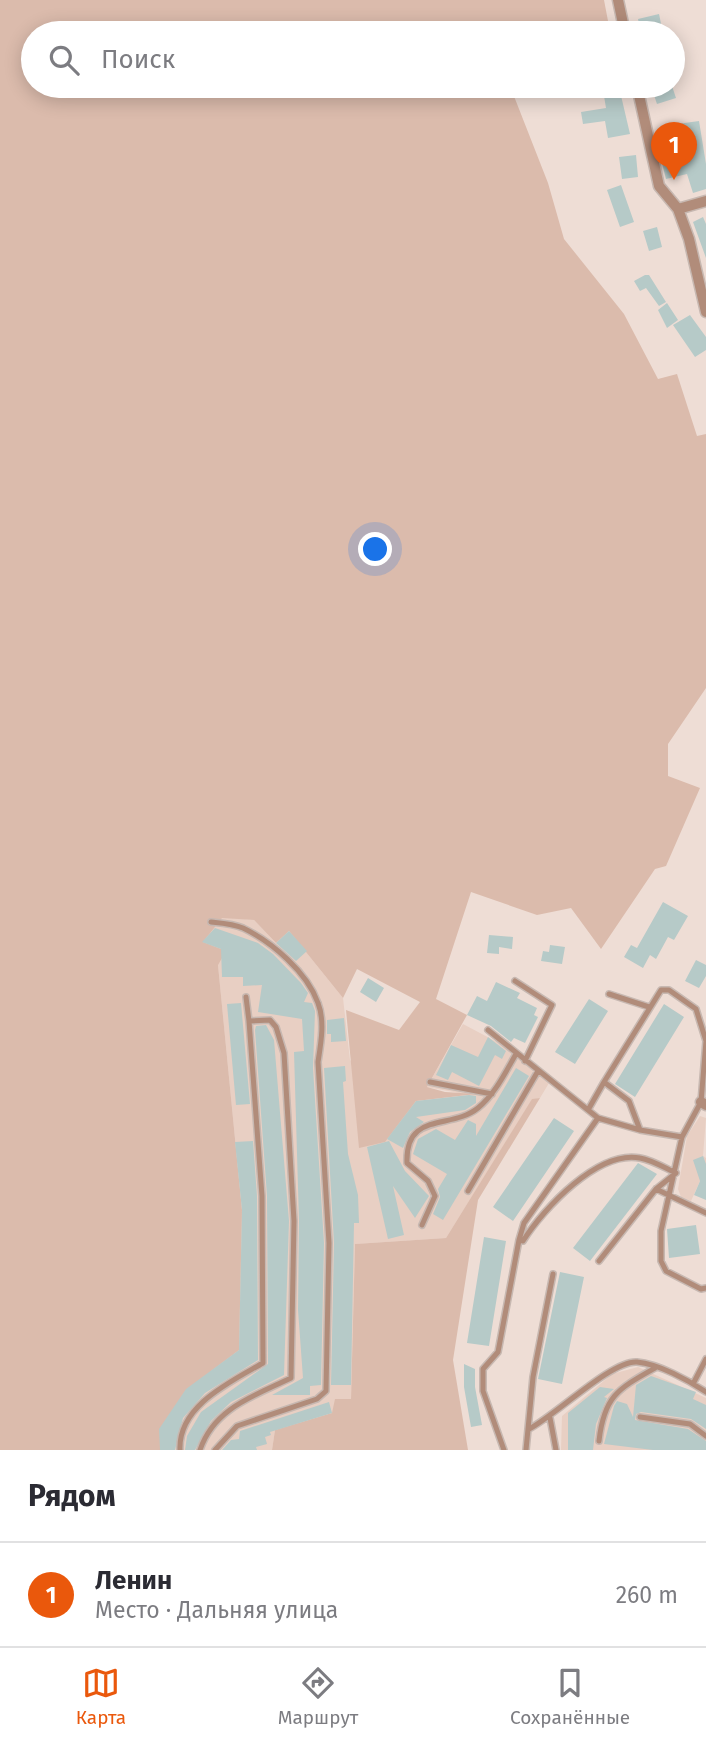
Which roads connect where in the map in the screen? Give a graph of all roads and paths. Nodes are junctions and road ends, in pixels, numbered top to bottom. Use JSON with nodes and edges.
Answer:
{"nodes":[{"id":1,"x":618,"y":0,"type":"edge"},
{"id":2,"x":622,"y":21,"type":"edge"},
{"id":3,"x":640,"y":98,"type":"edge"},
{"id":4,"x":706,"y":201,"type":"edge"},
{"id":5,"x":678,"y":209,"type":"junction"},
{"id":6,"x":706,"y":312,"type":"edge"},
{"id":7,"x":211,"y":922,"type":"dead end"},
{"id":8,"x":515,"y":981,"type":"dead end"},
{"id":9,"x":609,"y":994,"type":"dead end"},
{"id":10,"x":246,"y":997,"type":"dead end"},
{"id":11,"x":649,"y":1007,"type":"junction"},
{"id":12,"x":249,"y":1021,"type":"junction"},
{"id":13,"x":704,"y":1025,"type":"edge"},
{"id":14,"x":488,"y":1030,"type":"dead end"},
{"id":15,"x":516,"y":1054,"type":"junction"},
{"id":16,"x":525,"y":1060,"type":"junction"},
{"id":17,"x":538,"y":1072,"type":"junction"},
{"id":18,"x":430,"y":1082,"type":"dead end"},
{"id":19,"x":604,"y":1082,"type":"junction"},
{"id":20,"x":492,"y":1094,"type":"junction"},
{"id":21,"x":704,"y":1104,"type":"edge"},
{"id":22,"x":588,"y":1110,"type":"junction"},
{"id":23,"x":598,"y":1118,"type":"junction"},
{"id":24,"x":640,"y":1130,"type":"junction"},
{"id":25,"x":682,"y":1137,"type":"junction"},
{"id":26,"x":676,"y":1173,"type":"junction"},
{"id":27,"x":656,"y":1189,"type":"junction"},
{"id":28,"x":468,"y":1191,"type":"dead end"},
{"id":29,"x":669,"y":1195,"type":"junction"},
{"id":30,"x":706,"y":1213,"type":"edge"},
{"id":31,"x":422,"y":1225,"type":"dead end"},
{"id":32,"x":519,"y":1240,"type":"junction"},
{"id":33,"x":599,"y":1261,"type":"dead end"},
{"id":34,"x":553,"y":1275,"type":"dead end"},
{"id":35,"x":706,"y":1288,"type":"edge"},
{"id":36,"x":706,"y":1359,"type":"edge"},
{"id":37,"x":704,"y":1367,"type":"edge"},
{"id":38,"x":655,"y":1368,"type":"junction"},
{"id":39,"x":693,"y":1384,"type":"junction"},
{"id":40,"x":706,"y":1392,"type":"edge"},
{"id":41,"x":640,"y":1417,"type":"dead end"},
{"id":42,"x":550,"y":1418,"type":"junction"},
{"id":43,"x":529,"y":1429,"type":"junction"},
{"id":44,"x":706,"y":1436,"type":"edge"},
{"id":45,"x":599,"y":1441,"type":"dead end"},
{"id":46,"x":180,"y":1450,"type":"edge"},
{"id":47,"x":200,"y":1450,"type":"edge"},
{"id":48,"x":215,"y":1450,"type":"edge"},
{"id":49,"x":504,"y":1450,"type":"edge"},
{"id":50,"x":526,"y":1450,"type":"edge"},
{"id":51,"x":556,"y":1450,"type":"edge"}],
"edges":[{"from":1,"to":2,"type":"street"},
{"from":3,"to":5,"type":"street"},
{"from":4,"to":5,"type":"street"},
{"from":5,"to":6,"type":"street"},
{"from":7,"to":48,"type":"lane"},
{"from":8,"to":16,"type":"lane"},
{"from":9,"to":11,"type":"lane"},
{"from":10,"to":12,"type":"lane"},
{"from":11,"to":13,"type":"lane"},
{"from":11,"to":19,"type":"lane"},
{"from":12,"to":46,"type":"lane"},
{"from":12,"to":47,"type":"lane"},
{"from":13,"to":21,"type":"lane"},
{"from":14,"to":15,"type":"lane"},
{"from":15,"to":16,"type":"lane"},
{"from":15,"to":20,"type":"lane"},
{"from":16,"to":17,"type":"lane"},
{"from":17,"to":22,"type":"lane"},
{"from":17,"to":28,"type":"lane"},
{"from":18,"to":20,"type":"lane"},
{"from":19,"to":22,"type":"lane"},
{"from":19,"to":24,"type":"lane"},
{"from":20,"to":31,"type":"lane"},
{"from":21,"to":25,"type":"lane"},
{"from":22,"to":23,"type":"lane"},
{"from":23,"to":24,"type":"lane"},
{"from":23,"to":32,"type":"lane"},
{"from":24,"to":25,"type":"lane"},
{"from":25,"to":26,"type":"lane"},
{"from":26,"to":27,"type":"lane"},
{"from":26,"to":29,"type":"lane"},
{"from":26,"to":32,"type":"lane"},
{"from":27,"to":29,"type":"lane"},
{"from":27,"to":33,"type":"lane"},
{"from":29,"to":30,"type":"lane"},
{"from":29,"to":35,"type":"lane"},
{"from":32,"to":49,"type":"lane"},
{"from":34,"to":43,"type":"lane"},
{"from":36,"to":37,"type":"lane"},
{"from":37,"to":39,"type":"lane"},
{"from":38,"to":39,"type":"lane"},
{"from":38,"to":42,"type":"lane"},
{"from":38,"to":45,"type":"lane"},
{"from":39,"to":40,"type":"lane"},
{"from":41,"to":44,"type":"lane"},
{"from":42,"to":43,"type":"lane"},
{"from":42,"to":51,"type":"lane"},
{"from":43,"to":50,"type":"lane"}]}
